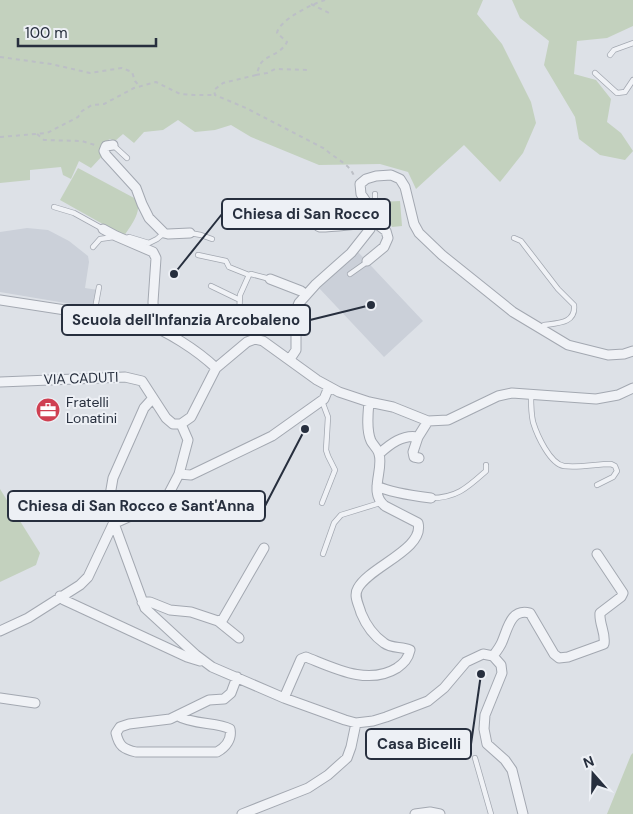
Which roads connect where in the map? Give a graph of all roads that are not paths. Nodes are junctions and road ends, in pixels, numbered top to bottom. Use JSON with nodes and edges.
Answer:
{"nodes":[{"id":1,"x":633,"y":43,"type":"edge"},
{"id":2,"x":610,"y":55,"type":"dead end"},
{"id":3,"x":595,"y":73,"type":"dead end"},
{"id":4,"x":633,"y":80,"type":"edge"},
{"id":5,"x":114,"y":146,"type":"joint"},
{"id":6,"x":127,"y":158,"type":"dead end"},
{"id":7,"x":375,"y":194,"type":"dead end"},
{"id":8,"x":54,"y":207,"type":"dead end"},
{"id":9,"x":371,"y":209,"type":"junction"},
{"id":10,"x":281,"y":218,"type":"joint"},
{"id":11,"x":259,"y":221,"type":"dead end"},
{"id":12,"x":373,"y":222,"type":"junction"},
{"id":13,"x":103,"y":228,"type":"joint"},
{"id":14,"x":164,"y":233,"type":"junction"},
{"id":15,"x":190,"y":233,"type":"joint"},
{"id":16,"x":119,"y":238,"type":"junction"},
{"id":17,"x":514,"y":238,"type":"dead end"},
{"id":18,"x":212,"y":239,"type":"dead end"},
{"id":19,"x":93,"y":247,"type":"dead end"},
{"id":20,"x":198,"y":254,"type":"dead end"},
{"id":21,"x":367,"y":261,"type":"joint"},
{"id":22,"x":350,"y":274,"type":"dead end"},
{"id":23,"x":249,"y":275,"type":"junction"},
{"id":24,"x":270,"y":279,"type":"joint"},
{"id":25,"x":211,"y":286,"type":"dead end"},
{"id":26,"x":99,"y":287,"type":"dead end"},
{"id":27,"x":305,"y":294,"type":"junction"},
{"id":28,"x":0,"y":295,"type":"edge"},
{"id":29,"x":0,"y":300,"type":"edge"},
{"id":30,"x":240,"y":300,"type":"junction"},
{"id":31,"x":26,"y":304,"type":"junction"},
{"id":32,"x":94,"y":314,"type":"junction"},
{"id":33,"x":154,"y":326,"type":"junction"},
{"id":34,"x":542,"y":328,"type":"junction"},
{"id":35,"x":255,"y":339,"type":"junction"},
{"id":36,"x":633,"y":351,"type":"edge"},
{"id":37,"x":290,"y":359,"type":"junction"},
{"id":38,"x":216,"y":368,"type":"junction"},
{"id":39,"x":0,"y":382,"type":"edge"},
{"id":40,"x":329,"y":387,"type":"junction"},
{"id":41,"x":633,"y":388,"type":"edge"},
{"id":42,"x":531,"y":395,"type":"junction"},
{"id":43,"x":153,"y":398,"type":"junction"},
{"id":44,"x":322,"y":400,"type":"junction"},
{"id":45,"x":369,"y":402,"type":"junction"},
{"id":46,"x":428,"y":421,"type":"junction"},
{"id":47,"x":182,"y":424,"type":"junction"},
{"id":48,"x":418,"y":438,"type":"junction"},
{"id":49,"x":379,"y":454,"type":"junction"},
{"id":50,"x":419,"y":458,"type":"dead end"},
{"id":51,"x":486,"y":465,"type":"dead end"},
{"id":52,"x":179,"y":474,"type":"junction"},
{"id":53,"x":597,"y":485,"type":"dead end"},
{"id":54,"x":377,"y":486,"type":"junction"},
{"id":55,"x":432,"y":498,"type":"joint"},
{"id":56,"x":322,"y":503,"type":"dead end"},
{"id":57,"x":380,"y":503,"type":"junction"},
{"id":58,"x":114,"y":524,"type":"junction"},
{"id":59,"x":264,"y":548,"type":"dead end"},
{"id":60,"x":323,"y":554,"type":"dead end"},
{"id":61,"x":597,"y":554,"type":"dead end"},
{"id":62,"x":60,"y":596,"type":"junction"},
{"id":63,"x":142,"y":602,"type":"junction"},
{"id":64,"x":218,"y":621,"type":"junction"},
{"id":65,"x":0,"y":631,"type":"edge"},
{"id":66,"x":239,"y":638,"type":"dead end"},
{"id":67,"x":493,"y":656,"type":"junction"},
{"id":68,"x":207,"y":663,"type":"junction"},
{"id":69,"x":237,"y":677,"type":"junction"},
{"id":70,"x":0,"y":698,"type":"edge"},
{"id":71,"x":284,"y":698,"type":"junction"},
{"id":72,"x":35,"y":703,"type":"dead end"},
{"id":73,"x":178,"y":716,"type":"junction"},
{"id":74,"x":356,"y":722,"type":"junction"},
{"id":75,"x":475,"y":758,"type":"dead end"},
{"id":76,"x":242,"y":814,"type":"edge"},
{"id":77,"x":415,"y":814,"type":"edge"},
{"id":78,"x":440,"y":814,"type":"edge"},
{"id":79,"x":491,"y":814,"type":"edge"},
{"id":80,"x":523,"y":814,"type":"edge"}],
"edges":[{"from":1,"to":2,"type":"lane"},
{"from":3,"to":4,"type":"lane"},
{"from":5,"to":6,"type":"lane"},
{"from":5,"to":14,"type":"street"},
{"from":7,"to":9,"type":"lane"},
{"from":8,"to":13,"type":"lane"},
{"from":9,"to":12,"type":"street"},
{"from":9,"to":34,"type":"street"},
{"from":10,"to":11,"type":"lane"},
{"from":10,"to":12,"type":"street"},
{"from":12,"to":21,"type":"street"},
{"from":12,"to":27,"type":"street"},
{"from":13,"to":16,"type":"street"},
{"from":14,"to":15,"type":"street"},
{"from":14,"to":16,"type":"lane"},
{"from":15,"to":18,"type":"lane"},
{"from":16,"to":19,"type":"lane"},
{"from":16,"to":33,"type":"street"},
{"from":17,"to":34,"type":"lane"},
{"from":20,"to":23,"type":"lane"},
{"from":21,"to":22,"type":"lane"},
{"from":23,"to":24,"type":"lane"},
{"from":23,"to":30,"type":"lane"},
{"from":24,"to":27,"type":"street"},
{"from":25,"to":30,"type":"lane"},
{"from":26,"to":32,"type":"lane"},
{"from":27,"to":37,"type":"street"},
{"from":28,"to":31,"type":"lane"},
{"from":29,"to":31,"type":"street"},
{"from":30,"to":35,"type":"lane"},
{"from":31,"to":32,"type":"street"},
{"from":32,"to":33,"type":"street"},
{"from":33,"to":38,"type":"street"},
{"from":34,"to":36,"type":"street"},
{"from":35,"to":37,"type":"street"},
{"from":35,"to":38,"type":"street"},
{"from":37,"to":40,"type":"street"},
{"from":38,"to":47,"type":"street"},
{"from":39,"to":43,"type":"street","name":"VIA CADUTI"},
{"from":40,"to":44,"type":"street"},
{"from":40,"to":45,"type":"street"},
{"from":41,"to":42,"type":"street"},
{"from":42,"to":46,"type":"street"},
{"from":42,"to":53,"type":"lane"},
{"from":43,"to":47,"type":"street","name":"VIA CADUTI"},
{"from":43,"to":58,"type":"street"},
{"from":44,"to":52,"type":"street"},
{"from":44,"to":56,"type":"lane"},
{"from":45,"to":46,"type":"street"},
{"from":45,"to":49,"type":"street"},
{"from":46,"to":48,"type":"street"},
{"from":47,"to":52,"type":"street"},
{"from":48,"to":49,"type":"street"},
{"from":48,"to":50,"type":"street"},
{"from":49,"to":54,"type":"street"},
{"from":51,"to":55,"type":"lane"},
{"from":52,"to":58,"type":"street"},
{"from":54,"to":55,"type":"street"},
{"from":54,"to":57,"type":"street"},
{"from":57,"to":60,"type":"lane"},
{"from":57,"to":71,"type":"street"},
{"from":58,"to":62,"type":"street"},
{"from":58,"to":63,"type":"street"},
{"from":59,"to":64,"type":"street"},
{"from":61,"to":67,"type":"street"},
{"from":62,"to":65,"type":"street"},
{"from":62,"to":68,"type":"street"},
{"from":63,"to":64,"type":"street"},
{"from":63,"to":68,"type":"street"},
{"from":64,"to":66,"type":"street"},
{"from":67,"to":74,"type":"street"},
{"from":67,"to":80,"type":"street"},
{"from":68,"to":69,"type":"street"},
{"from":69,"to":71,"type":"street"},
{"from":69,"to":73,"type":"street"},
{"from":70,"to":72,"type":"street"},
{"from":71,"to":74,"type":"street"},
{"from":73,"to":73,"type":"street"},
{"from":74,"to":76,"type":"street"},
{"from":75,"to":79,"type":"lane"},
{"from":77,"to":78,"type":"street"}]}
